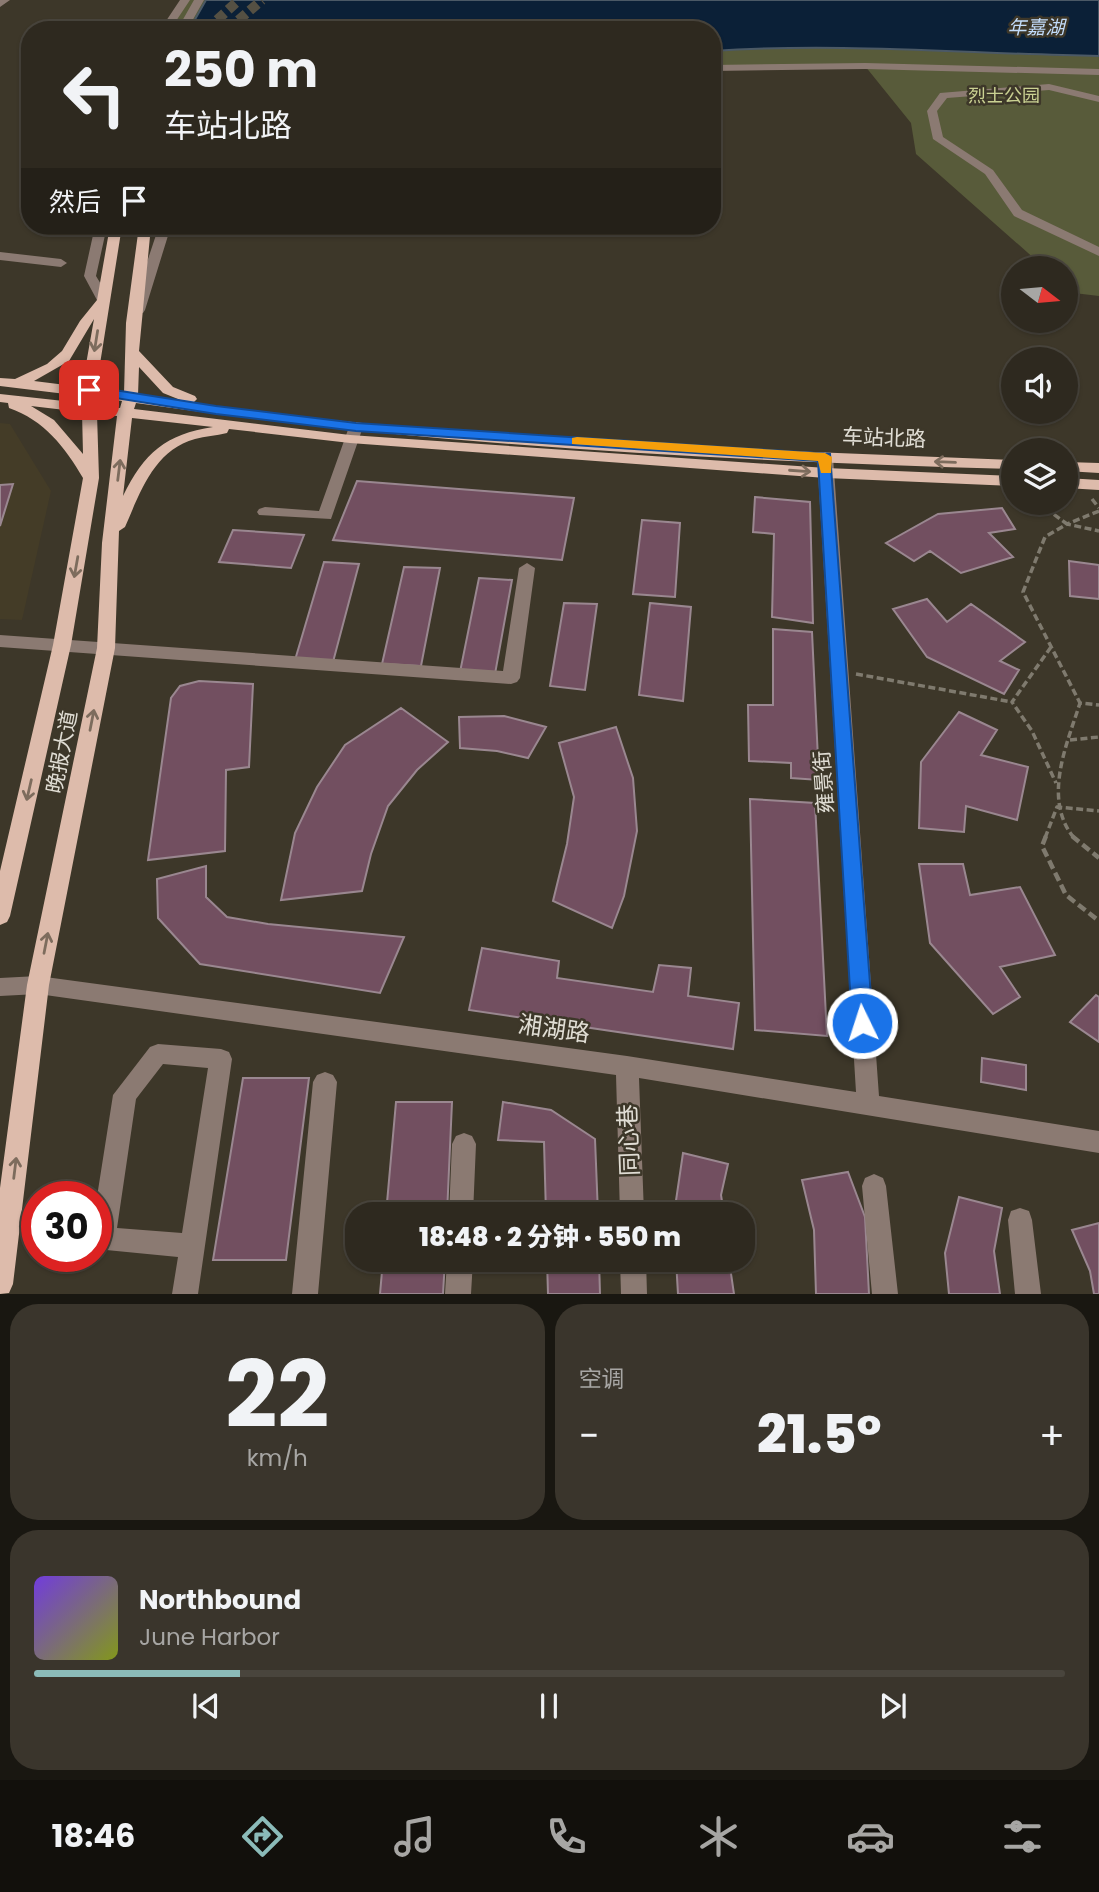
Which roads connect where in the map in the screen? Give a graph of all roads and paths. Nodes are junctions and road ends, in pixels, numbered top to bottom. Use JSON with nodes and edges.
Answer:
{"nodes":[{"id":1,"x":5,"y":0,"type":"edge"},
{"id":2,"x":185,"y":0,"type":"edge"},
{"id":3,"x":199,"y":0,"type":"edge"},
{"id":4,"x":0,"y":4,"type":"edge"},
{"id":5,"x":171,"y":21,"type":"edge"},
{"id":6,"x":187,"y":21,"type":"edge"},
{"id":7,"x":721,"y":68,"type":"edge"},
{"id":8,"x":1099,"y":72,"type":"edge"},
{"id":9,"x":1099,"y":99,"type":"edge"},
{"id":10,"x":99,"y":235,"type":"edge"},
{"id":11,"x":114,"y":235,"type":"edge"},
{"id":12,"x":144,"y":235,"type":"edge"},
{"id":13,"x":162,"y":235,"type":"edge"},
{"id":14,"x":1099,"y":252,"type":"edge"},
{"id":15,"x":0,"y":256,"type":"edge"},
{"id":16,"x":61,"y":263,"type":"dead end"},
{"id":17,"x":103,"y":301,"type":"junction"},
{"id":18,"x":133,"y":323,"type":"junction"},
{"id":19,"x":131,"y":350,"type":"junction"},
{"id":20,"x":8,"y":383,"type":"edge"},
{"id":21,"x":89,"y":398,"type":"junction"},
{"id":22,"x":0,"y":400,"type":"edge"},
{"id":23,"x":128,"y":406,"type":"junction"},
{"id":24,"x":216,"y":410,"type":"junction"},
{"id":25,"x":240,"y":427,"type":"junction"},
{"id":26,"x":353,"y":433,"type":"junction"},
{"id":27,"x":825,"y":465,"type":"junction"},
{"id":28,"x":1001,"y":465,"type":"edge"},
{"id":29,"x":1078,"y":467,"type":"edge"},
{"id":30,"x":1099,"y":468,"type":"edge"},
{"id":31,"x":91,"y":478,"type":"junction"},
{"id":32,"x":1001,"y":480,"type":"edge"},
{"id":33,"x":1078,"y":484,"type":"edge"},
{"id":34,"x":1099,"y":485,"type":"edge"},
{"id":35,"x":1099,"y":510,"type":"edge"},
{"id":36,"x":265,"y":512,"type":"dead end"},
{"id":37,"x":1055,"y":515,"type":"edge"},
{"id":38,"x":1067,"y":524,"type":"junction"},
{"id":39,"x":1099,"y":531,"type":"edge"},
{"id":40,"x":110,"y":543,"type":"junction"},
{"id":41,"x":527,"y":568,"type":"dead end"},
{"id":42,"x":0,"y":641,"type":"edge"},
{"id":43,"x":62,"y":645,"type":"junction"},
{"id":44,"x":1051,"y":647,"type":"junction"},
{"id":45,"x":106,"y":648,"type":"junction"},
{"id":46,"x":840,"y":671,"type":"junction"},
{"id":47,"x":1012,"y":702,"type":"junction"},
{"id":48,"x":1080,"y":703,"type":"junction"},
{"id":49,"x":1099,"y":705,"type":"edge"},
{"id":50,"x":1099,"y":737,"type":"edge"},
{"id":51,"x":1070,"y":740,"type":"junction"},
{"id":52,"x":1057,"y":785,"type":"junction"},
{"id":53,"x":1057,"y":807,"type":"junction"},
{"id":54,"x":1099,"y":811,"type":"edge"},
{"id":55,"x":1099,"y":858,"type":"edge"},
{"id":56,"x":0,"y":916,"type":"edge"},
{"id":57,"x":1099,"y":921,"type":"edge"},
{"id":58,"x":38,"y":985,"type":"junction"},
{"id":59,"x":0,"y":987,"type":"edge"},
{"id":60,"x":627,"y":1066,"type":"junction"},
{"id":61,"x":326,"y":1082,"type":"dead end"},
{"id":62,"x":867,"y":1105,"type":"junction"},
{"id":63,"x":1099,"y":1142,"type":"edge"},
{"id":64,"x":464,"y":1144,"type":"dead end"},
{"id":65,"x":874,"y":1186,"type":"dead end"},
{"id":66,"x":462,"y":1202,"type":"edge"},
{"id":67,"x":632,"y":1202,"type":"edge"},
{"id":68,"x":1020,"y":1220,"type":"dead end"},
{"id":69,"x":193,"y":1245,"type":"junction"},
{"id":70,"x":459,"y":1272,"type":"edge"},
{"id":71,"x":633,"y":1272,"type":"edge"},
{"id":72,"x":0,"y":1284,"type":"edge"},
{"id":73,"x":186,"y":1293,"type":"edge"},
{"id":74,"x":304,"y":1293,"type":"edge"},
{"id":75,"x":458,"y":1293,"type":"edge"},
{"id":76,"x":634,"y":1293,"type":"edge"},
{"id":77,"x":885,"y":1293,"type":"edge"},
{"id":78,"x":1028,"y":1293,"type":"edge"}],
"edges":[{"from":1,"to":4,"type":"street"},
{"from":2,"to":5,"type":"street"},
{"from":3,"to":6,"type":"street"},
{"from":7,"to":8,"type":"street"},
{"from":9,"to":14,"type":"street"},
{"from":10,"to":17,"type":"street"},
{"from":11,"to":17,"type":"main road","name":"晚报大道"},
{"from":12,"to":18,"type":"main road","name":"晚报大道"},
{"from":13,"to":18,"type":"street"},
{"from":15,"to":16,"type":"street"},
{"from":17,"to":20,"type":"main road"},
{"from":17,"to":21,"type":"main road","name":"晚报大道","one_way":true},
{"from":18,"to":19,"type":"main road","name":"晚报大道"},
{"from":19,"to":23,"type":"main road","name":"晚报大道"},
{"from":19,"to":24,"type":"main road"},
{"from":20,"to":21,"type":"main road","name":"车站北路"},
{"from":21,"to":22,"type":"main road","name":"车站北路"},
{"from":21,"to":23,"type":"main road","name":"车站北路"},
{"from":21,"to":31,"type":"main road","name":"晚报大道"},
{"from":22,"to":31,"type":"main road"},
{"from":23,"to":24,"type":"main road","name":"车站北路"},
{"from":23,"to":25,"type":"main road","name":"车站北路"},
{"from":40,"to":23,"type":"main road","name":"晚报大道","one_way":true},
{"from":24,"to":26,"type":"main road","name":"车站北路"},
{"from":25,"to":26,"type":"main road","name":"车站北路"},
{"from":25,"to":40,"type":"main road"},
{"from":26,"to":27,"type":"main road","name":"车站北路"},
{"from":26,"to":36,"type":"street"},
{"from":28,"to":27,"type":"main road","name":"车站北路","one_way":true},
{"from":27,"to":32,"type":"main road","name":"车站北路"},
{"from":27,"to":46,"type":"street","name":"雍景街"},
{"from":29,"to":30,"type":"main road"},
{"from":31,"to":43,"type":"main road","name":"晚报大道","one_way":true},
{"from":33,"to":34,"type":"main road"},
{"from":35,"to":38,"type":"path"},
{"from":37,"to":38,"type":"path"},
{"from":38,"to":39,"type":"path"},
{"from":38,"to":44,"type":"path"},
{"from":40,"to":45,"type":"main road","name":"晚报大道"},
{"from":41,"to":45,"type":"street"},
{"from":42,"to":43,"type":"street"},
{"from":43,"to":45,"type":"street"},
{"from":43,"to":56,"type":"main road","name":"晚报大道","one_way":true},
{"from":44,"to":47,"type":"path"},
{"from":44,"to":48,"type":"path"},
{"from":58,"to":45,"type":"main road","name":"晚报大道","one_way":true},
{"from":46,"to":47,"type":"path"},
{"from":46,"to":62,"type":"street","name":"雍景街"},
{"from":47,"to":52,"type":"path"},
{"from":48,"to":49,"type":"path"},
{"from":48,"to":51,"type":"path"},
{"from":50,"to":51,"type":"path"},
{"from":51,"to":52,"type":"path"},
{"from":52,"to":53,"type":"path"},
{"from":53,"to":54,"type":"path"},
{"from":53,"to":55,"type":"path"},
{"from":53,"to":57,"type":"path"},
{"from":58,"to":59,"type":"street","name":"湘湖路"},
{"from":58,"to":60,"type":"street","name":"湘湖路"},
{"from":72,"to":58,"type":"main road","name":"晚报大道","one_way":true},
{"from":60,"to":62,"type":"street","name":"湘湖路"},
{"from":60,"to":67,"type":"street","name":"同心巷"},
{"from":61,"to":74,"type":"street"},
{"from":62,"to":63,"type":"street","name":"湘湖路"},
{"from":64,"to":66,"type":"street"},
{"from":65,"to":77,"type":"street"},
{"from":68,"to":78,"type":"street"},
{"from":69,"to":69,"type":"street"},
{"from":69,"to":73,"type":"street"},
{"from":70,"to":75,"type":"street"},
{"from":71,"to":76,"type":"street"}]}
